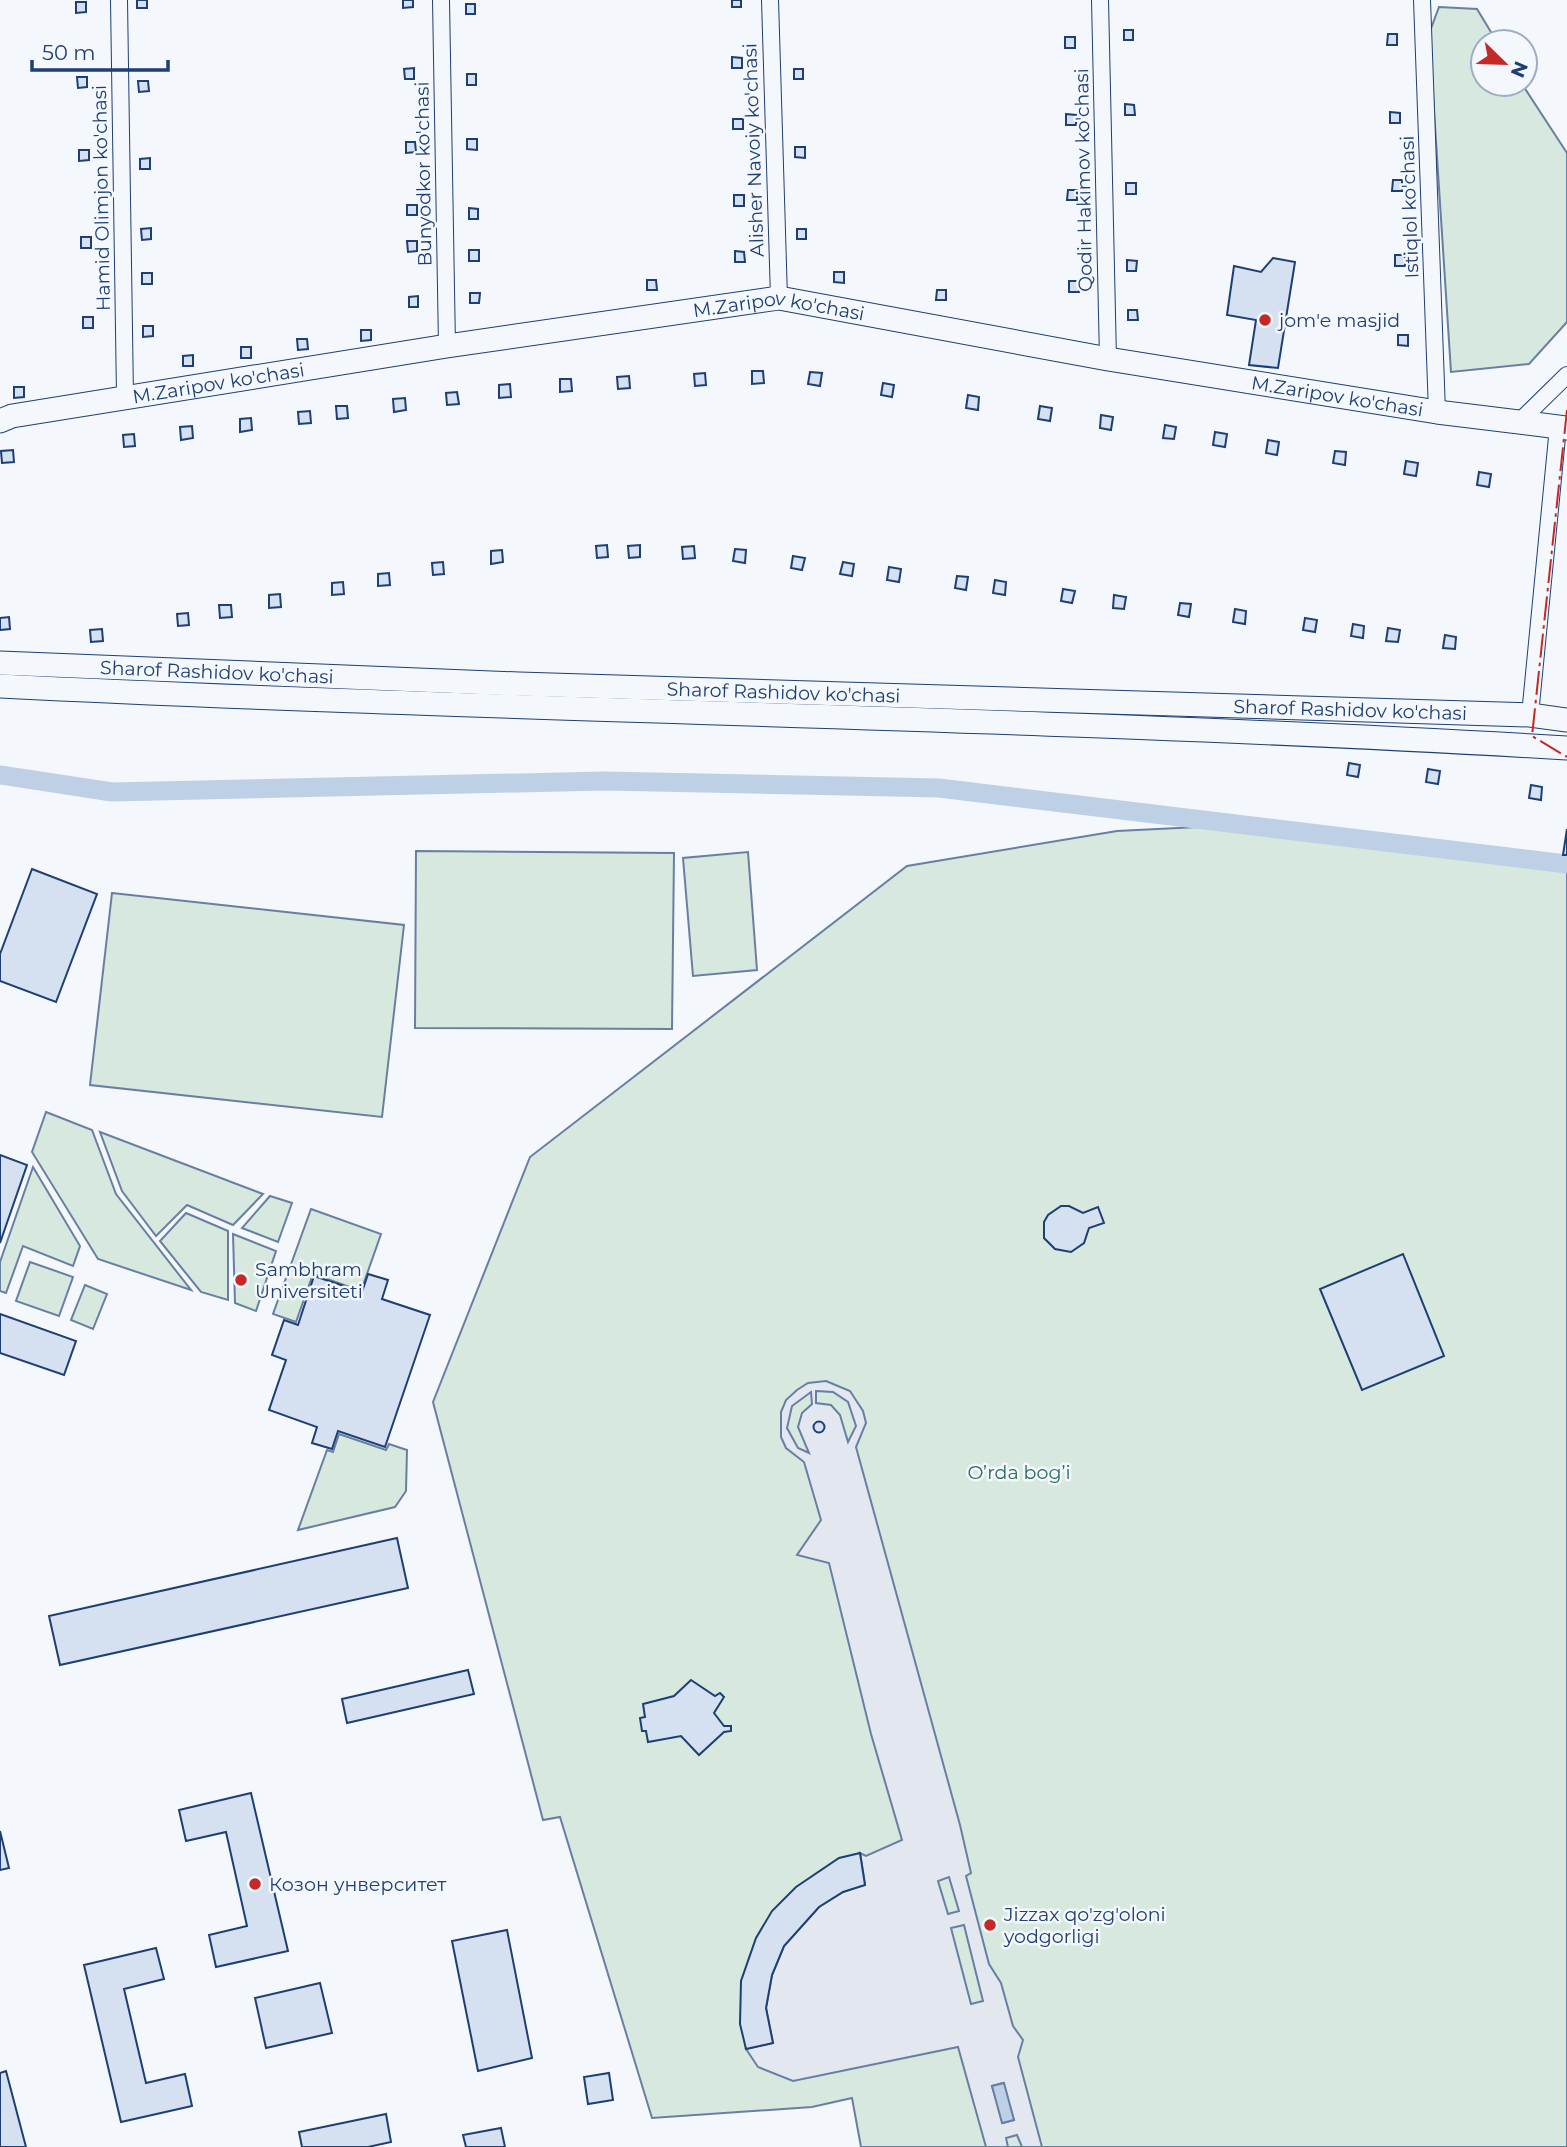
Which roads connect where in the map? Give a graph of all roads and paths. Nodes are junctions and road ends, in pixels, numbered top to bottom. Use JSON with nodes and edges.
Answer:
{"nodes":[{"id":1,"x":119,"y":0,"type":"edge"},
{"id":2,"x":441,"y":0,"type":"edge"},
{"id":3,"x":770,"y":0,"type":"edge"},
{"id":4,"x":1100,"y":0,"type":"edge"},
{"id":5,"x":1422,"y":0,"type":"edge"},
{"id":6,"x":779,"y":298,"type":"junction"},
{"id":7,"x":447,"y":346,"type":"junction"},
{"id":8,"x":1108,"y":359,"type":"junction"},
{"id":9,"x":1567,"y":375,"type":"edge"},
{"id":10,"x":125,"y":396,"type":"junction"},
{"id":11,"x":1437,"y":412,"type":"junction"},
{"id":12,"x":0,"y":421,"type":"edge"},
{"id":13,"x":1519,"y":422,"type":"junction"},
{"id":14,"x":1562,"y":427,"type":"edge"},
{"id":15,"x":0,"y":663,"type":"edge"},
{"id":16,"x":0,"y":686,"type":"edge"},
{"id":17,"x":1530,"y":715,"type":"junction"},
{"id":18,"x":1567,"y":720,"type":"edge"},
{"id":19,"x":1527,"y":745,"type":"junction"},
{"id":20,"x":1567,"y":747,"type":"edge"}],
"edges":[{"from":1,"to":10,"type":"street","name":"Hamid Olimjon ko'chasi"},
{"from":2,"to":7,"type":"street","name":"Bunyodkor ko'chasi"},
{"from":3,"to":6,"type":"street","name":"Alisher Navoiy ko'chasi"},
{"from":4,"to":8,"type":"street","name":"Qodir Hakimov ko'chasi"},
{"from":5,"to":11,"type":"street","name":"Istiqlol ko'chasi"},
{"from":6,"to":7,"type":"street","name":"M.Zaripov ko'chasi"},
{"from":6,"to":8,"type":"street","name":"M.Zaripov ko'chasi"},
{"from":7,"to":10,"type":"street","name":"M.Zaripov ko'chasi"},
{"from":8,"to":11,"type":"street","name":"M.Zaripov ko'chasi"},
{"from":9,"to":13,"type":"street"},
{"from":10,"to":12,"type":"street","name":"M.Zaripov ko'chasi"},
{"from":11,"to":13,"type":"street","name":"M.Zaripov ko'chasi"},
{"from":13,"to":14,"type":"street","name":"M.Zaripov ko'chasi"},
{"from":14,"to":17,"type":"street","name":"M.Zaripov ko'chasi"},
{"from":15,"to":17,"type":"street","name":"Sharof Rashidov ko'chasi"},
{"from":16,"to":19,"type":"street"},
{"from":17,"to":18,"type":"street","name":"Sharof Rashidov ko'chasi"},
{"from":17,"to":19,"type":"street"},
{"from":19,"to":20,"type":"street"}]}
